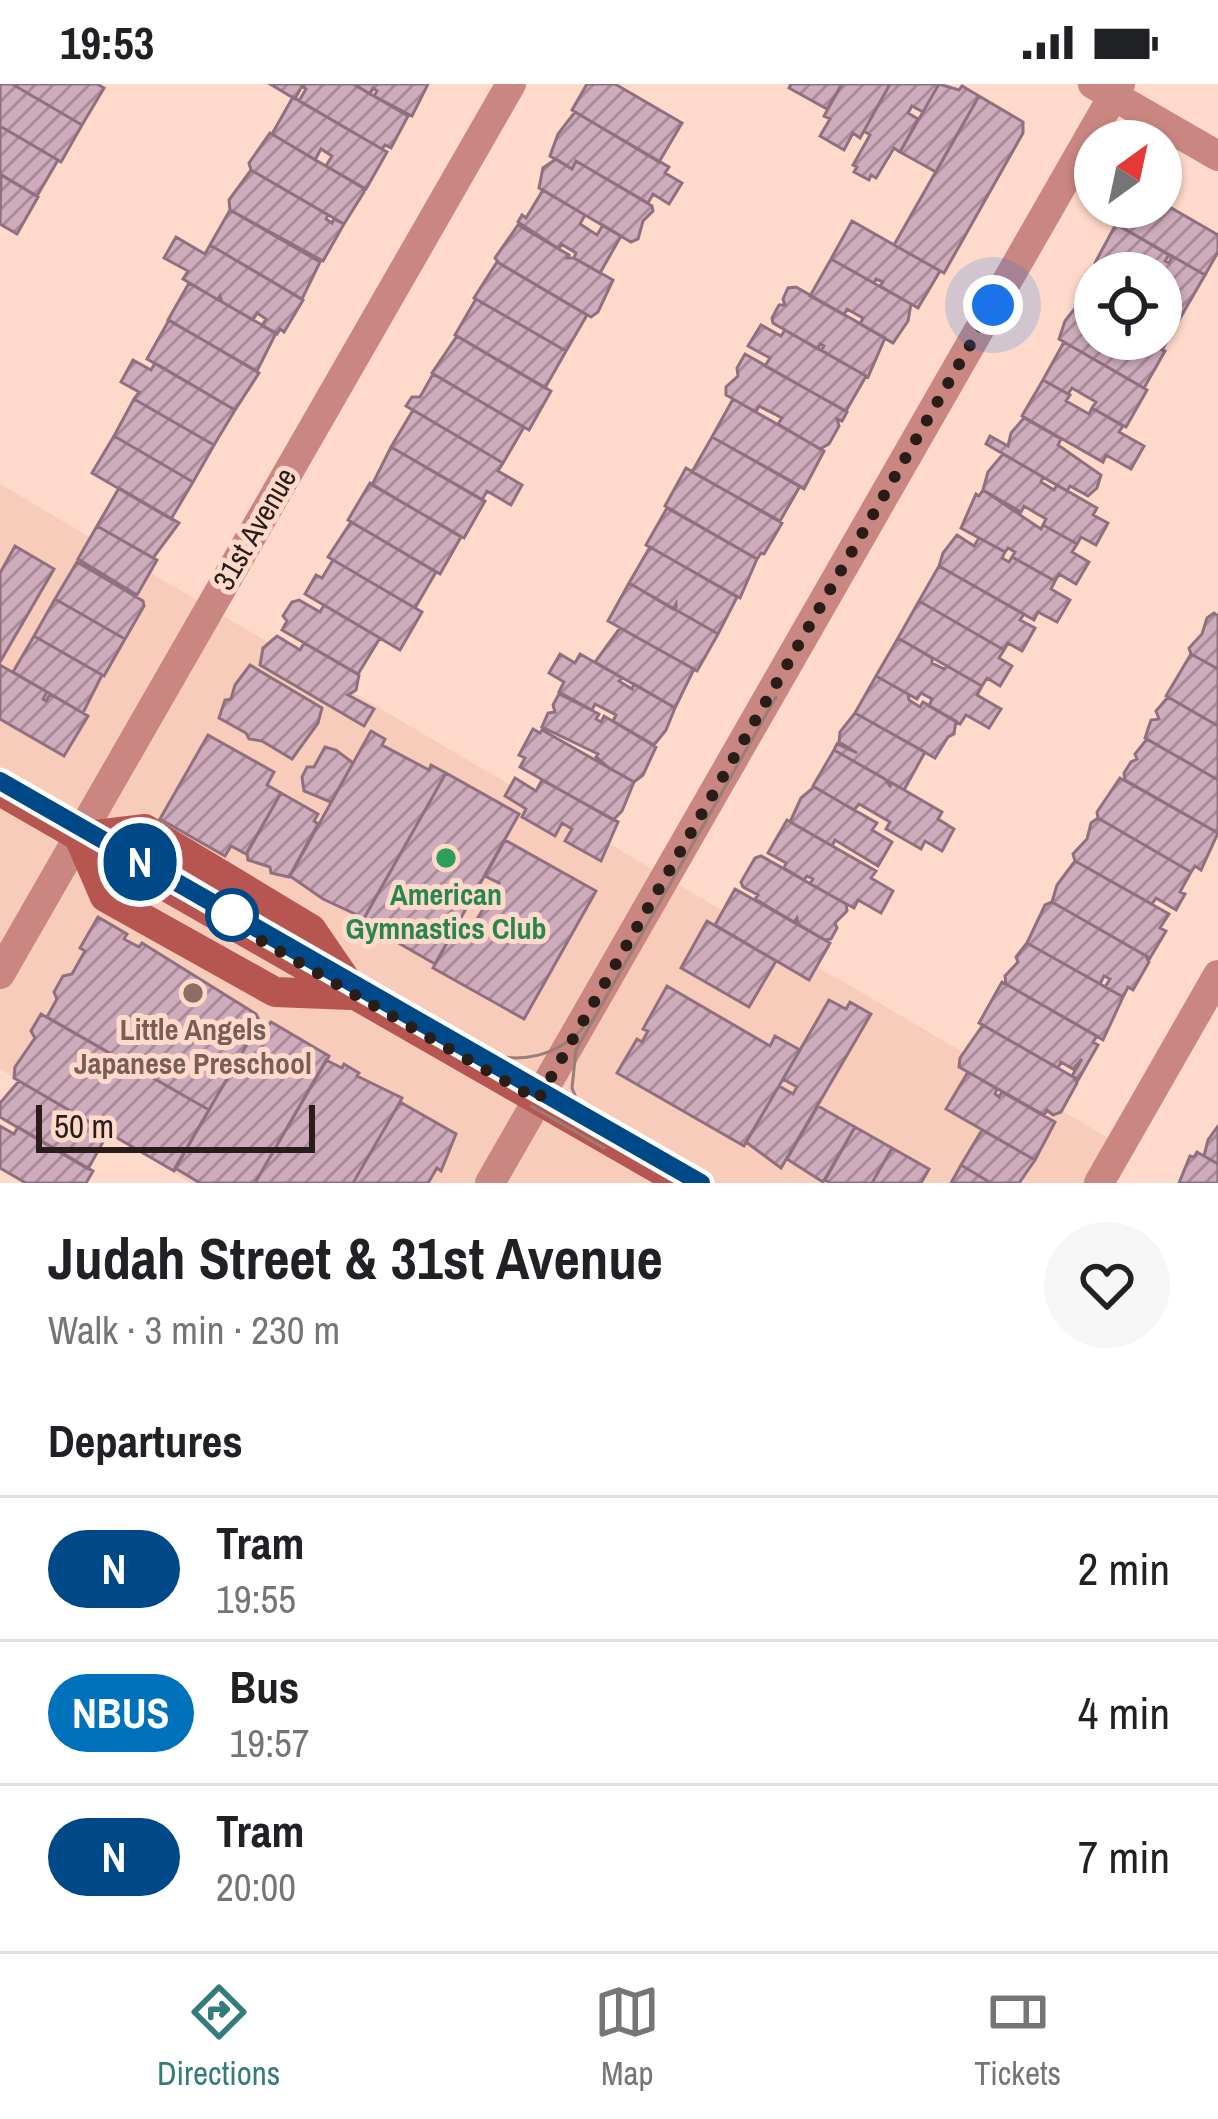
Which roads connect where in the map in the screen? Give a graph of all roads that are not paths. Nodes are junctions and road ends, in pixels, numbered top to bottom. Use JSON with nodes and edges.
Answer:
{"nodes":[{"id":1,"x":511,"y":84,"type":"edge"},
{"id":2,"x":1109,"y":88,"type":"edge"},
{"id":3,"x":1218,"y":156,"type":"edge"},
{"id":4,"x":0,"y":791,"type":"edge"},
{"id":5,"x":79,"y":837,"type":"junction"},
{"id":6,"x":0,"y":974,"type":"edge"},
{"id":7,"x":1218,"y":974,"type":"edge"},
{"id":8,"x":538,"y":1100,"type":"junction"},
{"id":9,"x":490,"y":1183,"type":"edge"},
{"id":10,"x":683,"y":1183,"type":"edge"},
{"id":11,"x":1099,"y":1183,"type":"edge"}],
"edges":[{"from":1,"to":5,"type":"street","name":"31st Avenue"},
{"from":2,"to":3,"type":"street"},
{"from":2,"to":8,"type":"street"},
{"from":4,"to":5,"type":"street"},
{"from":5,"to":6,"type":"street","name":"31st Avenue"},
{"from":5,"to":8,"type":"street"},
{"from":7,"to":11,"type":"street"},
{"from":8,"to":9,"type":"street"},
{"from":8,"to":10,"type":"street"}]}
